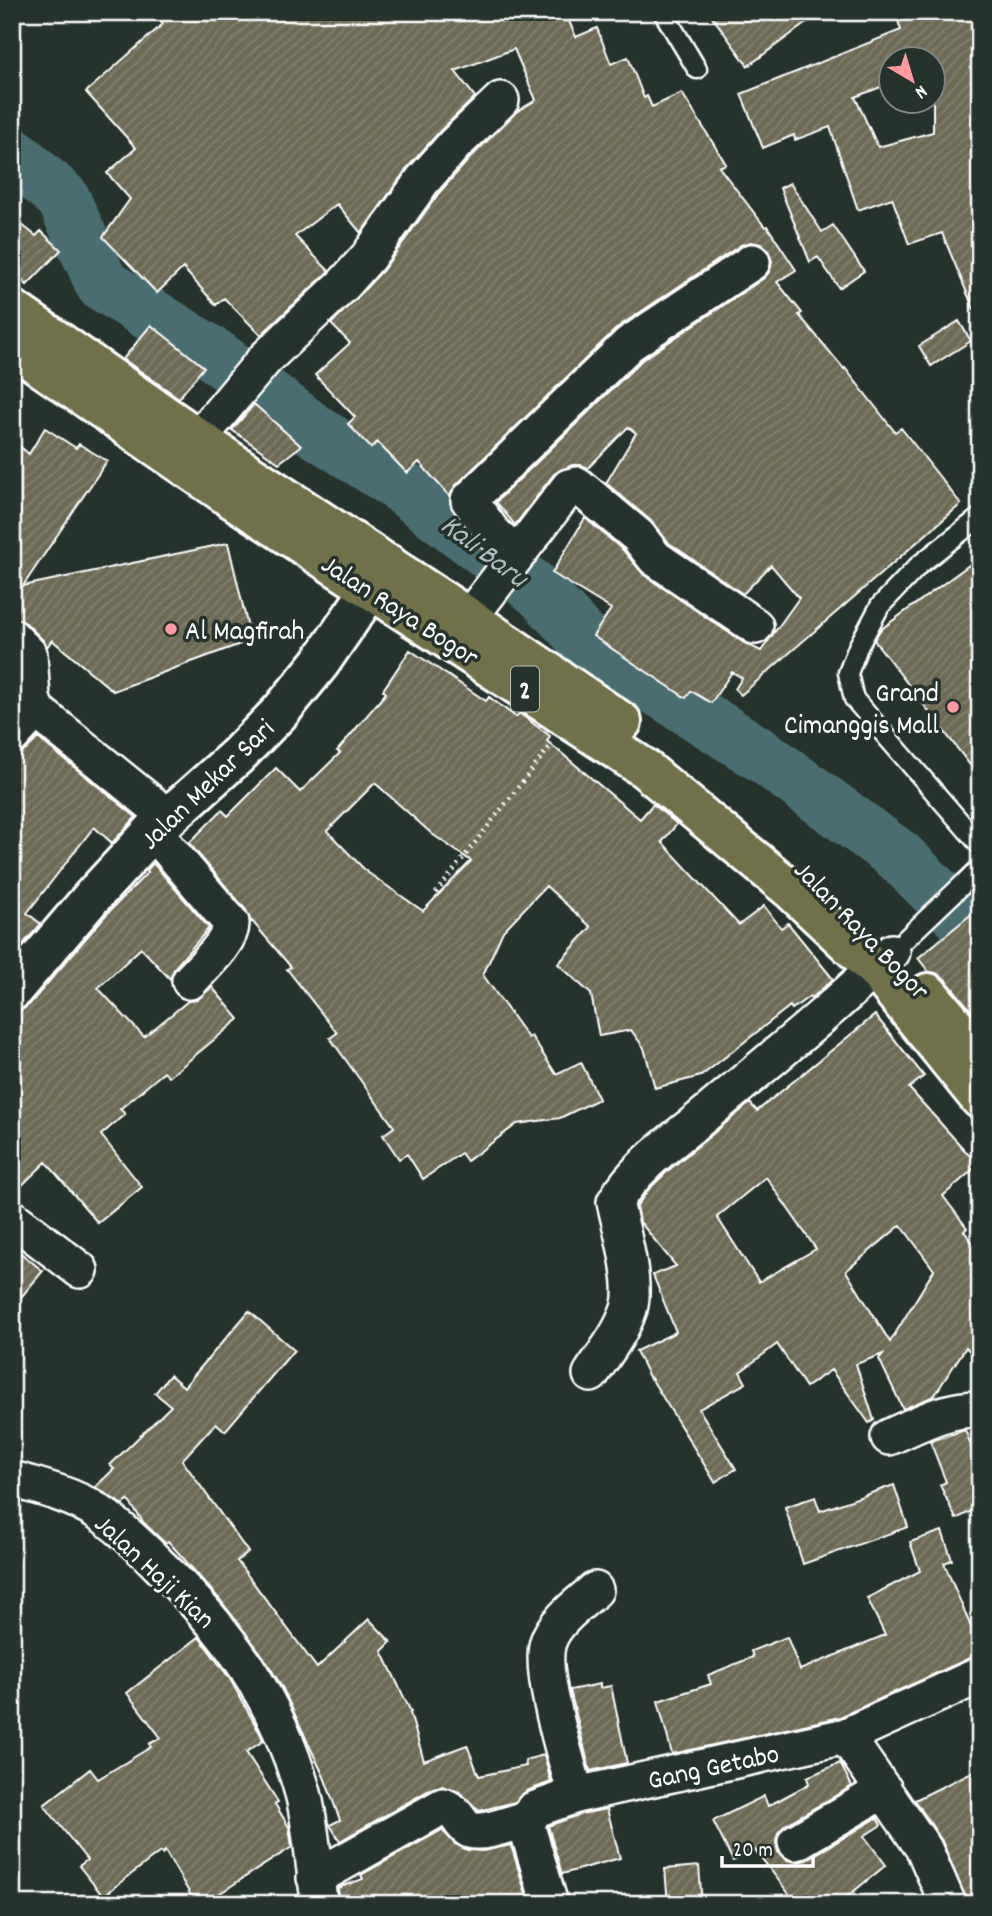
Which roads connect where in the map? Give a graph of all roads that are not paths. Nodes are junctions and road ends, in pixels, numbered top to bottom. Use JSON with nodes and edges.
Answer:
{"nodes":[{"id":1,"x":663,"y":12,"type":"edge"},
{"id":2,"x":697,"y":69,"type":"dead end"},
{"id":3,"x":501,"y":100,"type":"dead end"},
{"id":4,"x":752,"y":262,"type":"dead end"},
{"id":5,"x":12,"y":309,"type":"edge"},
{"id":6,"x":12,"y":347,"type":"edge"},
{"id":7,"x":198,"y":439,"type":"junction"},
{"id":8,"x":239,"y":486,"type":"junction"},
{"id":9,"x":980,"y":517,"type":"edge"},
{"id":10,"x":516,"y":555,"type":"junction"},
{"id":11,"x":380,"y":577,"type":"junction"},
{"id":12,"x":469,"y":618,"type":"junction"},
{"id":13,"x":755,"y":626,"type":"dead end"},
{"id":14,"x":12,"y":637,"type":"edge"},
{"id":15,"x":36,"y":710,"type":"junction"},
{"id":16,"x":12,"y":736,"type":"edge"},
{"id":17,"x":160,"y":824,"type":"junction"},
{"id":18,"x":980,"y":845,"type":"edge"},
{"id":19,"x":980,"y":868,"type":"edge"},
{"id":20,"x":893,"y":952,"type":"junction"},
{"id":21,"x":190,"y":981,"type":"dead end"},
{"id":22,"x":12,"y":991,"type":"edge"},
{"id":23,"x":980,"y":1055,"type":"edge"},
{"id":24,"x":980,"y":1099,"type":"edge"},
{"id":25,"x":12,"y":1218,"type":"edge"},
{"id":26,"x":80,"y":1270,"type":"dead end"},
{"id":27,"x":591,"y":1374,"type":"dead end"},
{"id":28,"x":980,"y":1409,"type":"edge"},
{"id":29,"x":888,"y":1437,"type":"dead end"},
{"id":30,"x":12,"y":1479,"type":"edge"},
{"id":31,"x":595,"y":1590,"type":"dead end"},
{"id":32,"x":980,"y":1675,"type":"edge"},
{"id":33,"x":846,"y":1736,"type":"junction"},
{"id":34,"x":884,"y":1790,"type":"junction"},
{"id":35,"x":576,"y":1795,"type":"junction"},
{"id":36,"x":530,"y":1818,"type":"junction"},
{"id":37,"x":796,"y":1842,"type":"dead end"},
{"id":38,"x":318,"y":1891,"type":"edge"},
{"id":39,"x":550,"y":1904,"type":"edge"},
{"id":40,"x":948,"y":1904,"type":"edge"}],
"edges":[{"from":1,"to":2,"type":"lane"},
{"from":3,"to":7,"type":"street"},
{"from":4,"to":10,"type":"street"},
{"from":5,"to":7,"type":"highway","name":"Jalan Raya Bogor","number":"2"},
{"from":6,"to":8,"type":"highway","name":"Jalan Raya Bogor","number":"2"},
{"from":7,"to":8,"type":"highway","name":"Jalan Raya Bogor","number":"2"},
{"from":8,"to":11,"type":"highway","name":"Jalan Raya Bogor","number":"2"},
{"from":9,"to":18,"type":"lane"},
{"from":10,"to":12,"type":"street"},
{"from":10,"to":13,"type":"street"},
{"from":11,"to":12,"type":"highway","name":"Jalan Raya Bogor","number":"2"},
{"from":11,"to":17,"type":"main road","name":"Jalan Mekar Sari"},
{"from":11,"to":20,"type":"highway","name":"Jalan Raya Bogor","number":"2"},
{"from":12,"to":20,"type":"highway","name":"Jalan Raya Bogor","number":"2"},
{"from":14,"to":15,"type":"street"},
{"from":15,"to":16,"type":"street"},
{"from":15,"to":17,"type":"street"},
{"from":17,"to":21,"type":"street"},
{"from":17,"to":22,"type":"main road","name":"Jalan Mekar Sari"},
{"from":19,"to":20,"type":"lane"},
{"from":20,"to":23,"type":"highway","name":"Jalan Raya Bogor","number":"2"},
{"from":20,"to":24,"type":"highway","name":"Jalan Raya Bogor","number":"2"},
{"from":20,"to":27,"type":"street"},
{"from":25,"to":26,"type":"street"},
{"from":28,"to":29,"type":"street"},
{"from":30,"to":38,"type":"street","name":"Jalan Haji Kian"},
{"from":31,"to":35,"type":"street"},
{"from":32,"to":33,"type":"street","name":"Gang Getabo"},
{"from":33,"to":34,"type":"street"},
{"from":33,"to":35,"type":"street","name":"Gang Getabo"},
{"from":34,"to":37,"type":"street"},
{"from":34,"to":40,"type":"street"},
{"from":35,"to":36,"type":"street","name":"Gang Getabo"},
{"from":36,"to":38,"type":"street"},
{"from":36,"to":39,"type":"street"}]}
